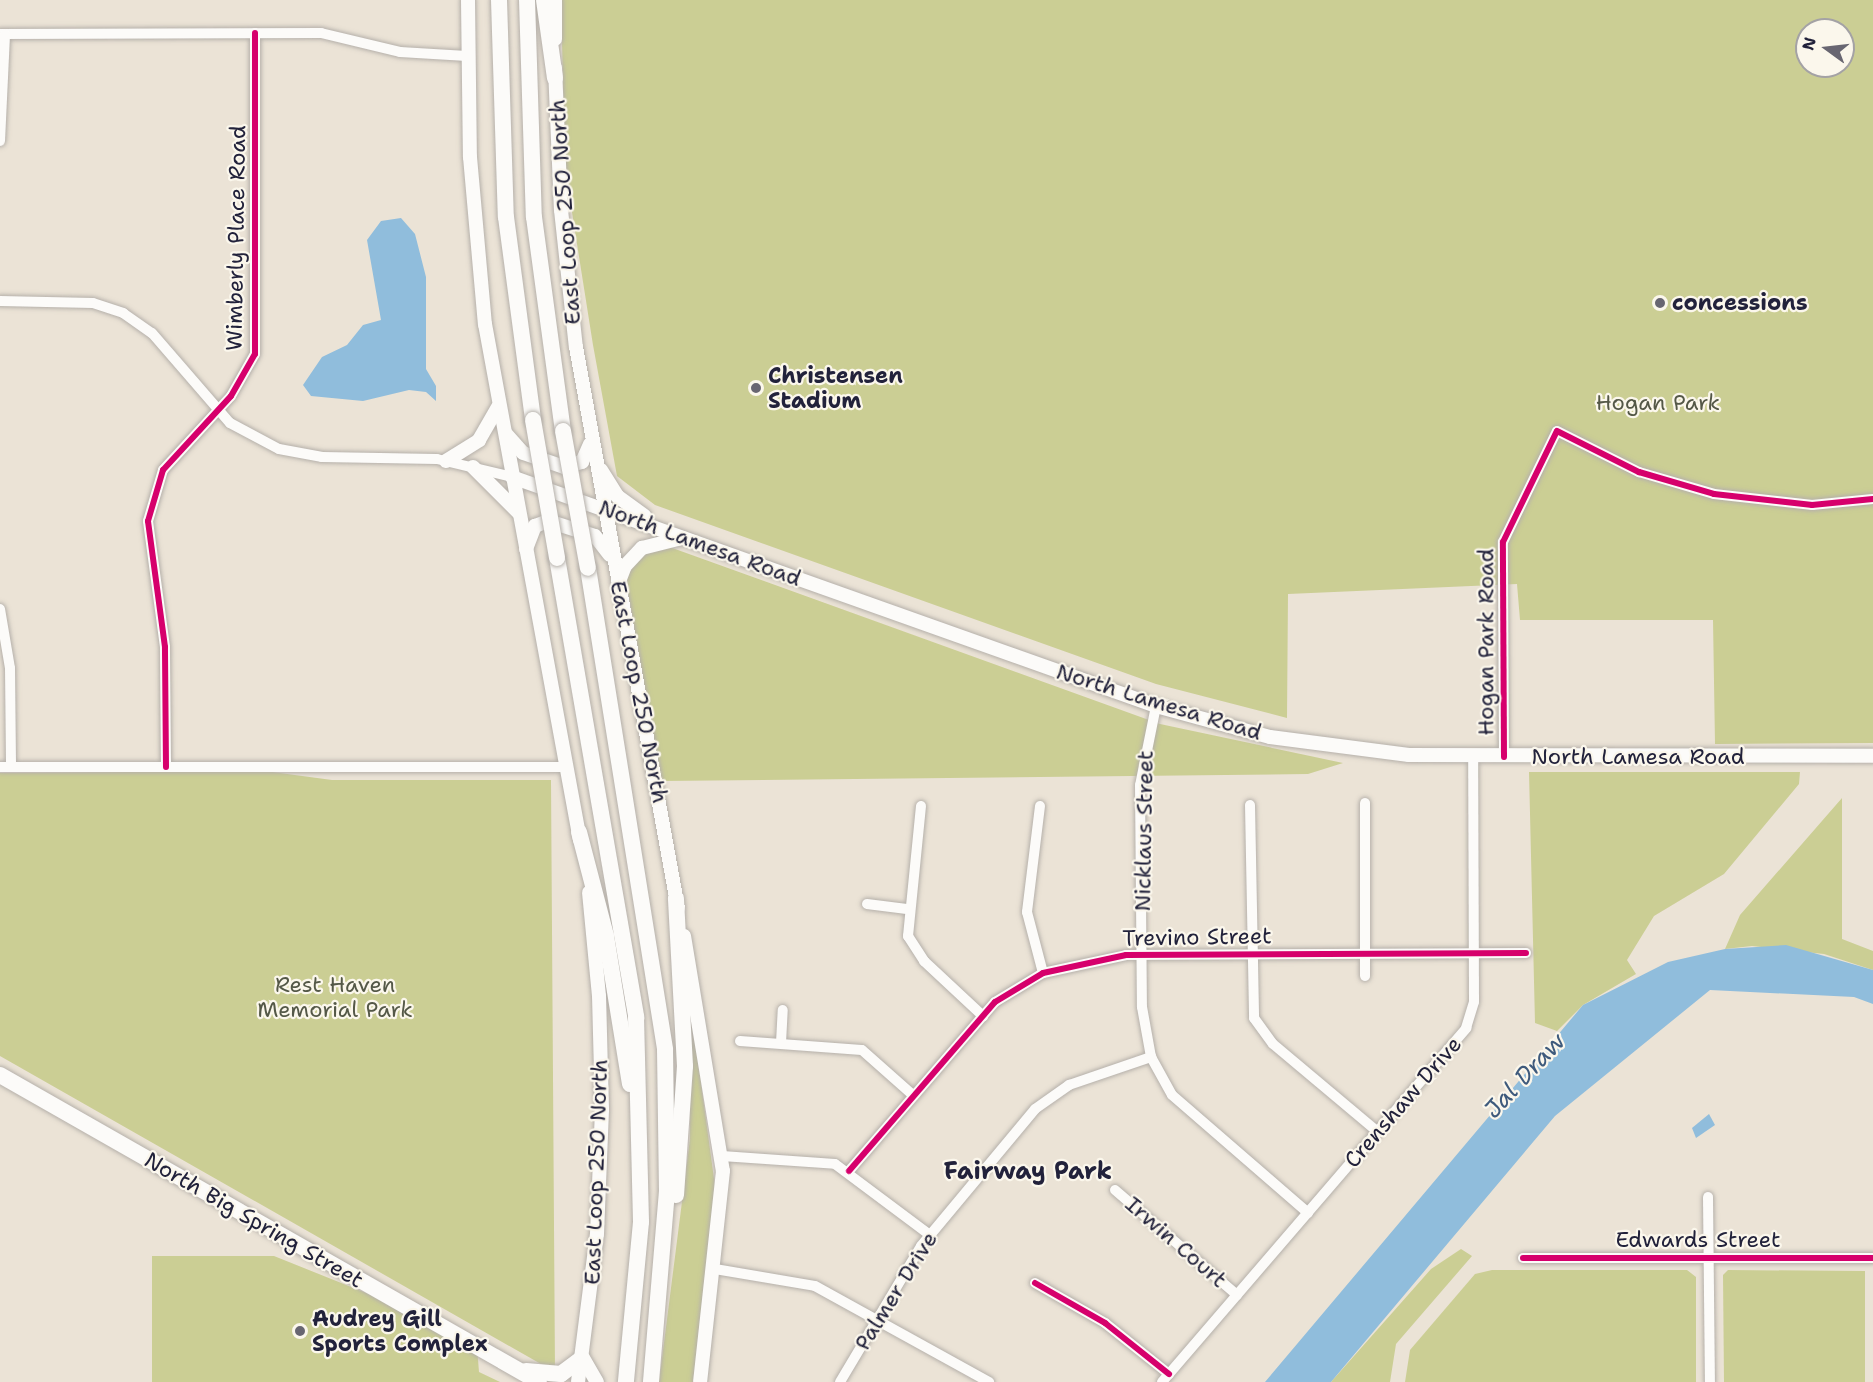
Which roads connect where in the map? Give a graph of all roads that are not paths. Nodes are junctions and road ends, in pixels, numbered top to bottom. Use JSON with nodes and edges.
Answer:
{"nodes":[{"id":1,"x":468,"y":0,"type":"edge"},
{"id":2,"x":499,"y":0,"type":"edge"},
{"id":3,"x":527,"y":0,"type":"edge"},
{"id":4,"x":544,"y":0,"type":"edge"},
{"id":5,"x":555,"y":0,"type":"edge"},
{"id":6,"x":255,"y":33,"type":"junction"},
{"id":7,"x":2,"y":34,"type":"edge"},
{"id":8,"x":467,"y":56,"type":"junction"},
{"id":9,"x":555,"y":78,"type":"junction"},
{"id":10,"x":0,"y":141,"type":"edge"},
{"id":11,"x":0,"y":301,"type":"edge"},
{"id":12,"x":499,"y":405,"type":"junction"},
{"id":13,"x":218,"y":410,"type":"junction"},
{"id":14,"x":502,"y":421,"type":"junction"},
{"id":15,"x":588,"y":421,"type":"junction"},
{"id":16,"x":594,"y":451,"type":"junction"},
{"id":17,"x":446,"y":461,"type":"junction"},
{"id":18,"x":473,"y":467,"type":"junction"},
{"id":19,"x":512,"y":477,"type":"junction"},
{"id":20,"x":1873,"y":499,"type":"edge"},
{"id":21,"x":604,"y":508,"type":"junction"},
{"id":22,"x":518,"y":513,"type":"junction"},
{"id":23,"x":687,"y":538,"type":"junction"},
{"id":24,"x":526,"y":551,"type":"junction"},
{"id":25,"x":618,"y":586,"type":"junction"},
{"id":26,"x":0,"y":609,"type":"edge"},
{"id":27,"x":1156,"y":706,"type":"junction"},
{"id":28,"x":1873,"y":756,"type":"edge"},
{"id":29,"x":1473,"y":757,"type":"junction"},
{"id":30,"x":1504,"y":757,"type":"junction"},
{"id":31,"x":6,"y":767,"type":"edge"},
{"id":32,"x":166,"y":767,"type":"junction"},
{"id":33,"x":568,"y":767,"type":"junction"},
{"id":34,"x":1365,"y":803,"type":"dead end"},
{"id":35,"x":1250,"y":805,"type":"dead end"},
{"id":36,"x":921,"y":806,"type":"dead end"},
{"id":37,"x":1040,"y":806,"type":"dead end"},
{"id":38,"x":579,"y":832,"type":"junction"},
{"id":39,"x":676,"y":898,"type":"junction"},
{"id":40,"x":867,"y":904,"type":"dead end"},
{"id":41,"x":907,"y":909,"type":"junction"},
{"id":42,"x":1526,"y":953,"type":"dead end"},
{"id":43,"x":1251,"y":954,"type":"junction"},
{"id":44,"x":1365,"y":954,"type":"junction"},
{"id":45,"x":1474,"y":954,"type":"junction"},
{"id":46,"x":1142,"y":955,"type":"junction"},
{"id":47,"x":1042,"y":974,"type":"junction"},
{"id":48,"x":1365,"y":976,"type":"dead end"},
{"id":49,"x":783,"y":1010,"type":"dead end"},
{"id":50,"x":983,"y":1016,"type":"junction"},
{"id":51,"x":740,"y":1041,"type":"dead end"},
{"id":52,"x":781,"y":1043,"type":"junction"},
{"id":53,"x":1151,"y":1057,"type":"junction"},
{"id":54,"x":0,"y":1075,"type":"edge"},
{"id":55,"x":914,"y":1096,"type":"junction"},
{"id":56,"x":1378,"y":1132,"type":"junction"},
{"id":57,"x":722,"y":1156,"type":"junction"},
{"id":58,"x":849,"y":1171,"type":"junction"},
{"id":59,"x":1115,"y":1190,"type":"dead end"},
{"id":60,"x":1708,"y":1197,"type":"dead end"},
{"id":61,"x":1308,"y":1213,"type":"junction"},
{"id":62,"x":930,"y":1235,"type":"junction"},
{"id":63,"x":1709,"y":1257,"type":"junction"},
{"id":64,"x":1523,"y":1258,"type":"dead end"},
{"id":65,"x":1873,"y":1258,"type":"edge"},
{"id":66,"x":714,"y":1269,"type":"junction"},
{"id":67,"x":1035,"y":1282,"type":"dead end"},
{"id":68,"x":636,"y":1284,"type":"junction"},
{"id":69,"x":1238,"y":1295,"type":"junction"},
{"id":70,"x":661,"y":1303,"type":"junction"},
{"id":71,"x":876,"y":1318,"type":"junction"},
{"id":72,"x":582,"y":1355,"type":"junction"},
{"id":73,"x":516,"y":1375,"type":"edge"},
{"id":74,"x":626,"y":1376,"type":"edge"},
{"id":75,"x":1165,"y":1378,"type":"edge"},
{"id":76,"x":651,"y":1381,"type":"edge"},
{"id":77,"x":539,"y":1382,"type":"edge"},
{"id":78,"x":578,"y":1382,"type":"edge"},
{"id":79,"x":597,"y":1382,"type":"edge"},
{"id":80,"x":700,"y":1382,"type":"edge"},
{"id":81,"x":840,"y":1382,"type":"edge"},
{"id":82,"x":989,"y":1382,"type":"edge"},
{"id":83,"x":1710,"y":1382,"type":"edge"}],
"edges":[{"from":1,"to":8,"type":"main road","name":"East Loop 250 North"},
{"from":2,"to":68,"type":"highway","bridge":true},
{"from":3,"to":70,"type":"highway","bridge":true},
{"from":4,"to":9,"type":"highway"},
{"from":5,"to":9,"type":"main road","name":"East Loop 250 North"},
{"from":6,"to":7,"type":"street"},
{"from":6,"to":8,"type":"street"},
{"from":6,"to":13,"type":"street","name":"Wimberly Place Road"},
{"from":7,"to":10,"type":"street"},
{"from":8,"to":12,"type":"main road","name":"East Loop 250 North"},
{"from":9,"to":15,"type":"main road","name":"East Loop 250 North"},
{"from":11,"to":13,"type":"street"},
{"from":12,"to":14,"type":"main road","name":"East Loop 250 North"},
{"from":12,"to":17,"type":"main road"},
{"from":13,"to":17,"type":"street"},
{"from":13,"to":32,"type":"street","name":"Wimberly Place Road"},
{"from":14,"to":15,"type":"main road"},
{"from":14,"to":19,"type":"main road","name":"East Loop 250 North"},
{"from":15,"to":16,"type":"main road","name":"East Loop 250 North"},
{"from":16,"to":21,"type":"main road","name":"East Loop 250 North"},
{"from":16,"to":23,"type":"main road"},
{"from":17,"to":18,"type":"street"},
{"from":18,"to":19,"type":"street"},
{"from":18,"to":22,"type":"main road"},
{"from":19,"to":21,"type":"main road","name":"North Lamesa Road"},
{"from":19,"to":22,"type":"main road","name":"East Loop 250 North"},
{"from":20,"to":30,"type":"street","name":"Hogan Park Road"},
{"from":21,"to":23,"type":"main road","name":"North Lamesa Road"},
{"from":21,"to":25,"type":"main road","name":"East Loop 250 North"},
{"from":22,"to":24,"type":"main road","name":"East Loop 250 North"},
{"from":23,"to":25,"type":"main road"},
{"from":23,"to":27,"type":"main road","name":"North Lamesa Road"},
{"from":24,"to":25,"type":"main road"},
{"from":24,"to":33,"type":"main road","name":"East Loop 250 North"},
{"from":25,"to":39,"type":"main road","name":"East Loop 250 North"},
{"from":26,"to":31,"type":"street"},
{"from":27,"to":29,"type":"main road","name":"North Lamesa Road"},
{"from":27,"to":46,"type":"street","name":"Nicklaus Street"},
{"from":28,"to":30,"type":"main road","name":"North Lamesa Road"},
{"from":29,"to":30,"type":"main road","name":"North Lamesa Road"},
{"from":29,"to":45,"type":"street","name":"Crenshaw Drive"},
{"from":31,"to":32,"type":"street"},
{"from":32,"to":33,"type":"street"},
{"from":33,"to":38,"type":"main road","name":"East Loop 250 North"},
{"from":34,"to":44,"type":"street"},
{"from":35,"to":43,"type":"street"},
{"from":36,"to":41,"type":"street"},
{"from":37,"to":47,"type":"street"},
{"from":38,"to":68,"type":"highway"},
{"from":38,"to":72,"type":"main road","name":"East Loop 250 North"},
{"from":39,"to":57,"type":"main road","name":"East Loop 250 North"},
{"from":39,"to":70,"type":"highway"},
{"from":40,"to":41,"type":"street"},
{"from":41,"to":50,"type":"street"},
{"from":42,"to":45,"type":"street","name":"Trevino Street"},
{"from":43,"to":44,"type":"street","name":"Trevino Street"},
{"from":43,"to":46,"type":"street","name":"Trevino Street"},
{"from":43,"to":56,"type":"street"},
{"from":44,"to":45,"type":"street","name":"Trevino Street"},
{"from":44,"to":48,"type":"street"},
{"from":45,"to":56,"type":"street","name":"Crenshaw Drive"},
{"from":46,"to":47,"type":"street","name":"Trevino Street"},
{"from":46,"to":53,"type":"street","name":"Nicklaus Street"},
{"from":47,"to":50,"type":"street","name":"Trevino Street"},
{"from":49,"to":52,"type":"street"},
{"from":50,"to":55,"type":"street","name":"Trevino Street"},
{"from":51,"to":52,"type":"street"},
{"from":52,"to":55,"type":"street"},
{"from":53,"to":61,"type":"street","name":"Nicklaus Street"},
{"from":53,"to":62,"type":"street","name":"Palmer Drive"},
{"from":54,"to":73,"type":"highway","name":"North Big Spring Street"},
{"from":55,"to":58,"type":"street","name":"Trevino Street"},
{"from":56,"to":61,"type":"street","name":"Crenshaw Drive"},
{"from":57,"to":58,"type":"street"},
{"from":57,"to":66,"type":"main road","name":"East Loop 250 North"},
{"from":58,"to":62,"type":"street"},
{"from":59,"to":69,"type":"street","name":"Irwin Court"},
{"from":60,"to":63,"type":"street"},
{"from":61,"to":69,"type":"street","name":"Crenshaw Drive"},
{"from":62,"to":71,"type":"street","name":"Palmer Drive"},
{"from":63,"to":64,"type":"street","name":"Edwards Street"},
{"from":63,"to":65,"type":"street","name":"Edwards Street"},
{"from":63,"to":83,"type":"street"},
{"from":66,"to":71,"type":"street"},
{"from":66,"to":80,"type":"main road","name":"East Loop 250 North"},
{"from":67,"to":75,"type":"street"},
{"from":68,"to":74,"type":"highway"},
{"from":69,"to":75,"type":"street","name":"Crenshaw Drive"},
{"from":70,"to":76,"type":"highway"},
{"from":71,"to":81,"type":"street","name":"Palmer Drive"},
{"from":71,"to":82,"type":"street"},
{"from":72,"to":73,"type":"highway"},
{"from":72,"to":78,"type":"main road","name":"East Loop 250 North"},
{"from":72,"to":79,"type":"main road"},
{"from":73,"to":77,"type":"highway"}]}
